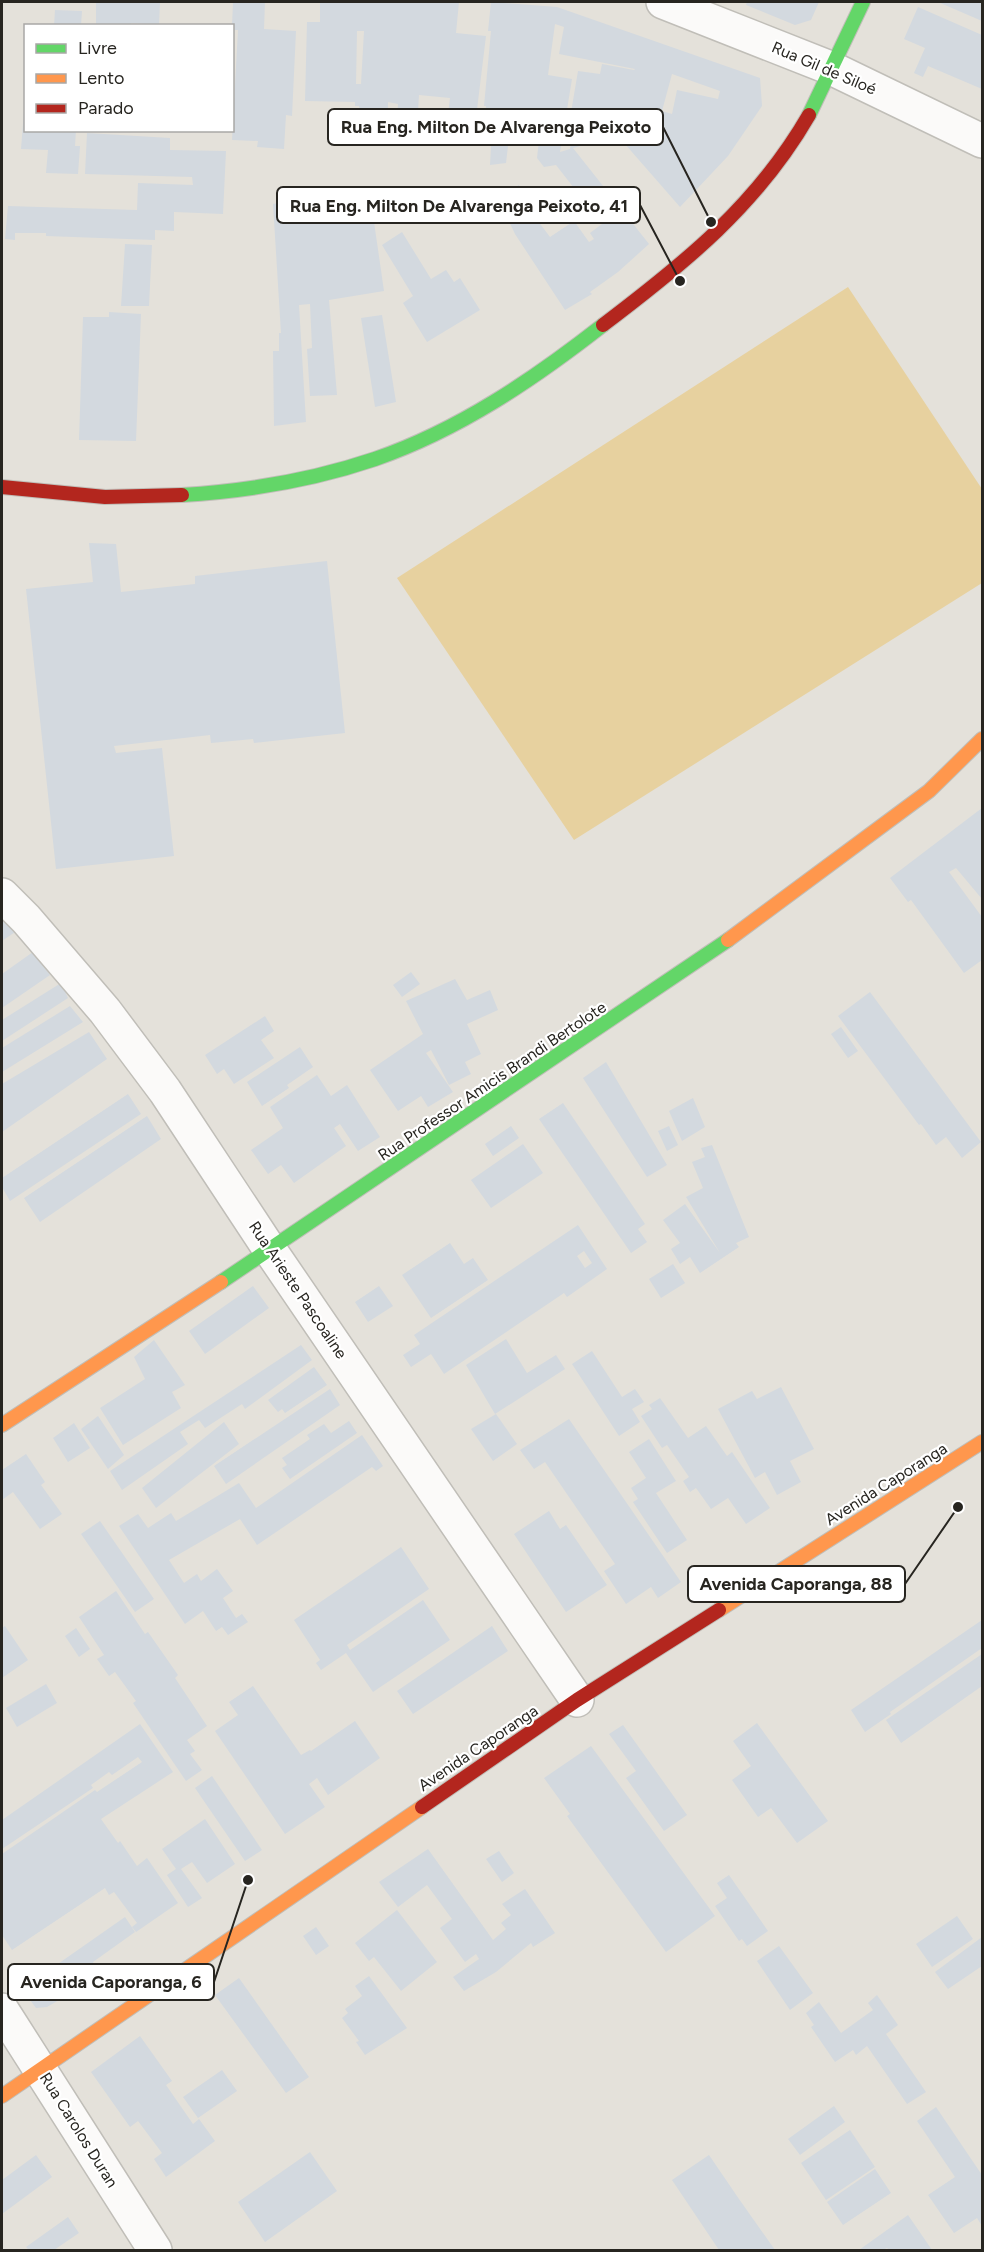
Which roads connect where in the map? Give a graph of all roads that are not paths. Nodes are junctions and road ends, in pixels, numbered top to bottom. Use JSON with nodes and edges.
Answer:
{"nodes":[{"id":1,"x":663,"y":2,"type":"edge"},
{"id":2,"x":863,"y":2,"type":"edge"},
{"id":3,"x":832,"y":69,"type":"junction"},
{"id":4,"x":982,"y":141,"type":"edge"},
{"id":5,"x":2,"y":488,"type":"edge"},
{"id":6,"x":982,"y":739,"type":"edge"},
{"id":7,"x":2,"y":895,"type":"edge"},
{"id":8,"x":270,"y":1250,"type":"junction"},
{"id":9,"x":2,"y":1425,"type":"edge"},
{"id":10,"x":982,"y":1442,"type":"edge"},
{"id":11,"x":577,"y":1700,"type":"junction"},
{"id":12,"x":2,"y":2010,"type":"edge"},
{"id":13,"x":40,"y":2068,"type":"junction"},
{"id":14,"x":2,"y":2096,"type":"edge"},
{"id":15,"x":154,"y":2250,"type":"edge"}],
"edges":[{"from":1,"to":3,"type":"street","name":"Rua Gil de Siloé"},
{"from":2,"to":3,"type":"street"},
{"from":3,"to":4,"type":"street","name":"Rua Gil de Siloé"},
{"from":3,"to":5,"type":"street"},
{"from":6,"to":8,"type":"street","name":"Rua Professor Amicis Brandi Bertolote"},
{"from":7,"to":8,"type":"street","name":"Rua Arieste Pascoaline"},
{"from":8,"to":9,"type":"street","name":"Rua Professor Amicis Brandi Bertolote"},
{"from":8,"to":11,"type":"street","name":"Rua Arieste Pascoaline"},
{"from":10,"to":11,"type":"street","name":"Avenida Caporanga"},
{"from":11,"to":13,"type":"street","name":"Avenida Caporanga"},
{"from":12,"to":13,"type":"street","name":"Rua Carolos Duran"},
{"from":13,"to":14,"type":"street","name":"Avenida Caporanga"},
{"from":13,"to":15,"type":"street","name":"Rua Carolos Duran"}]}
